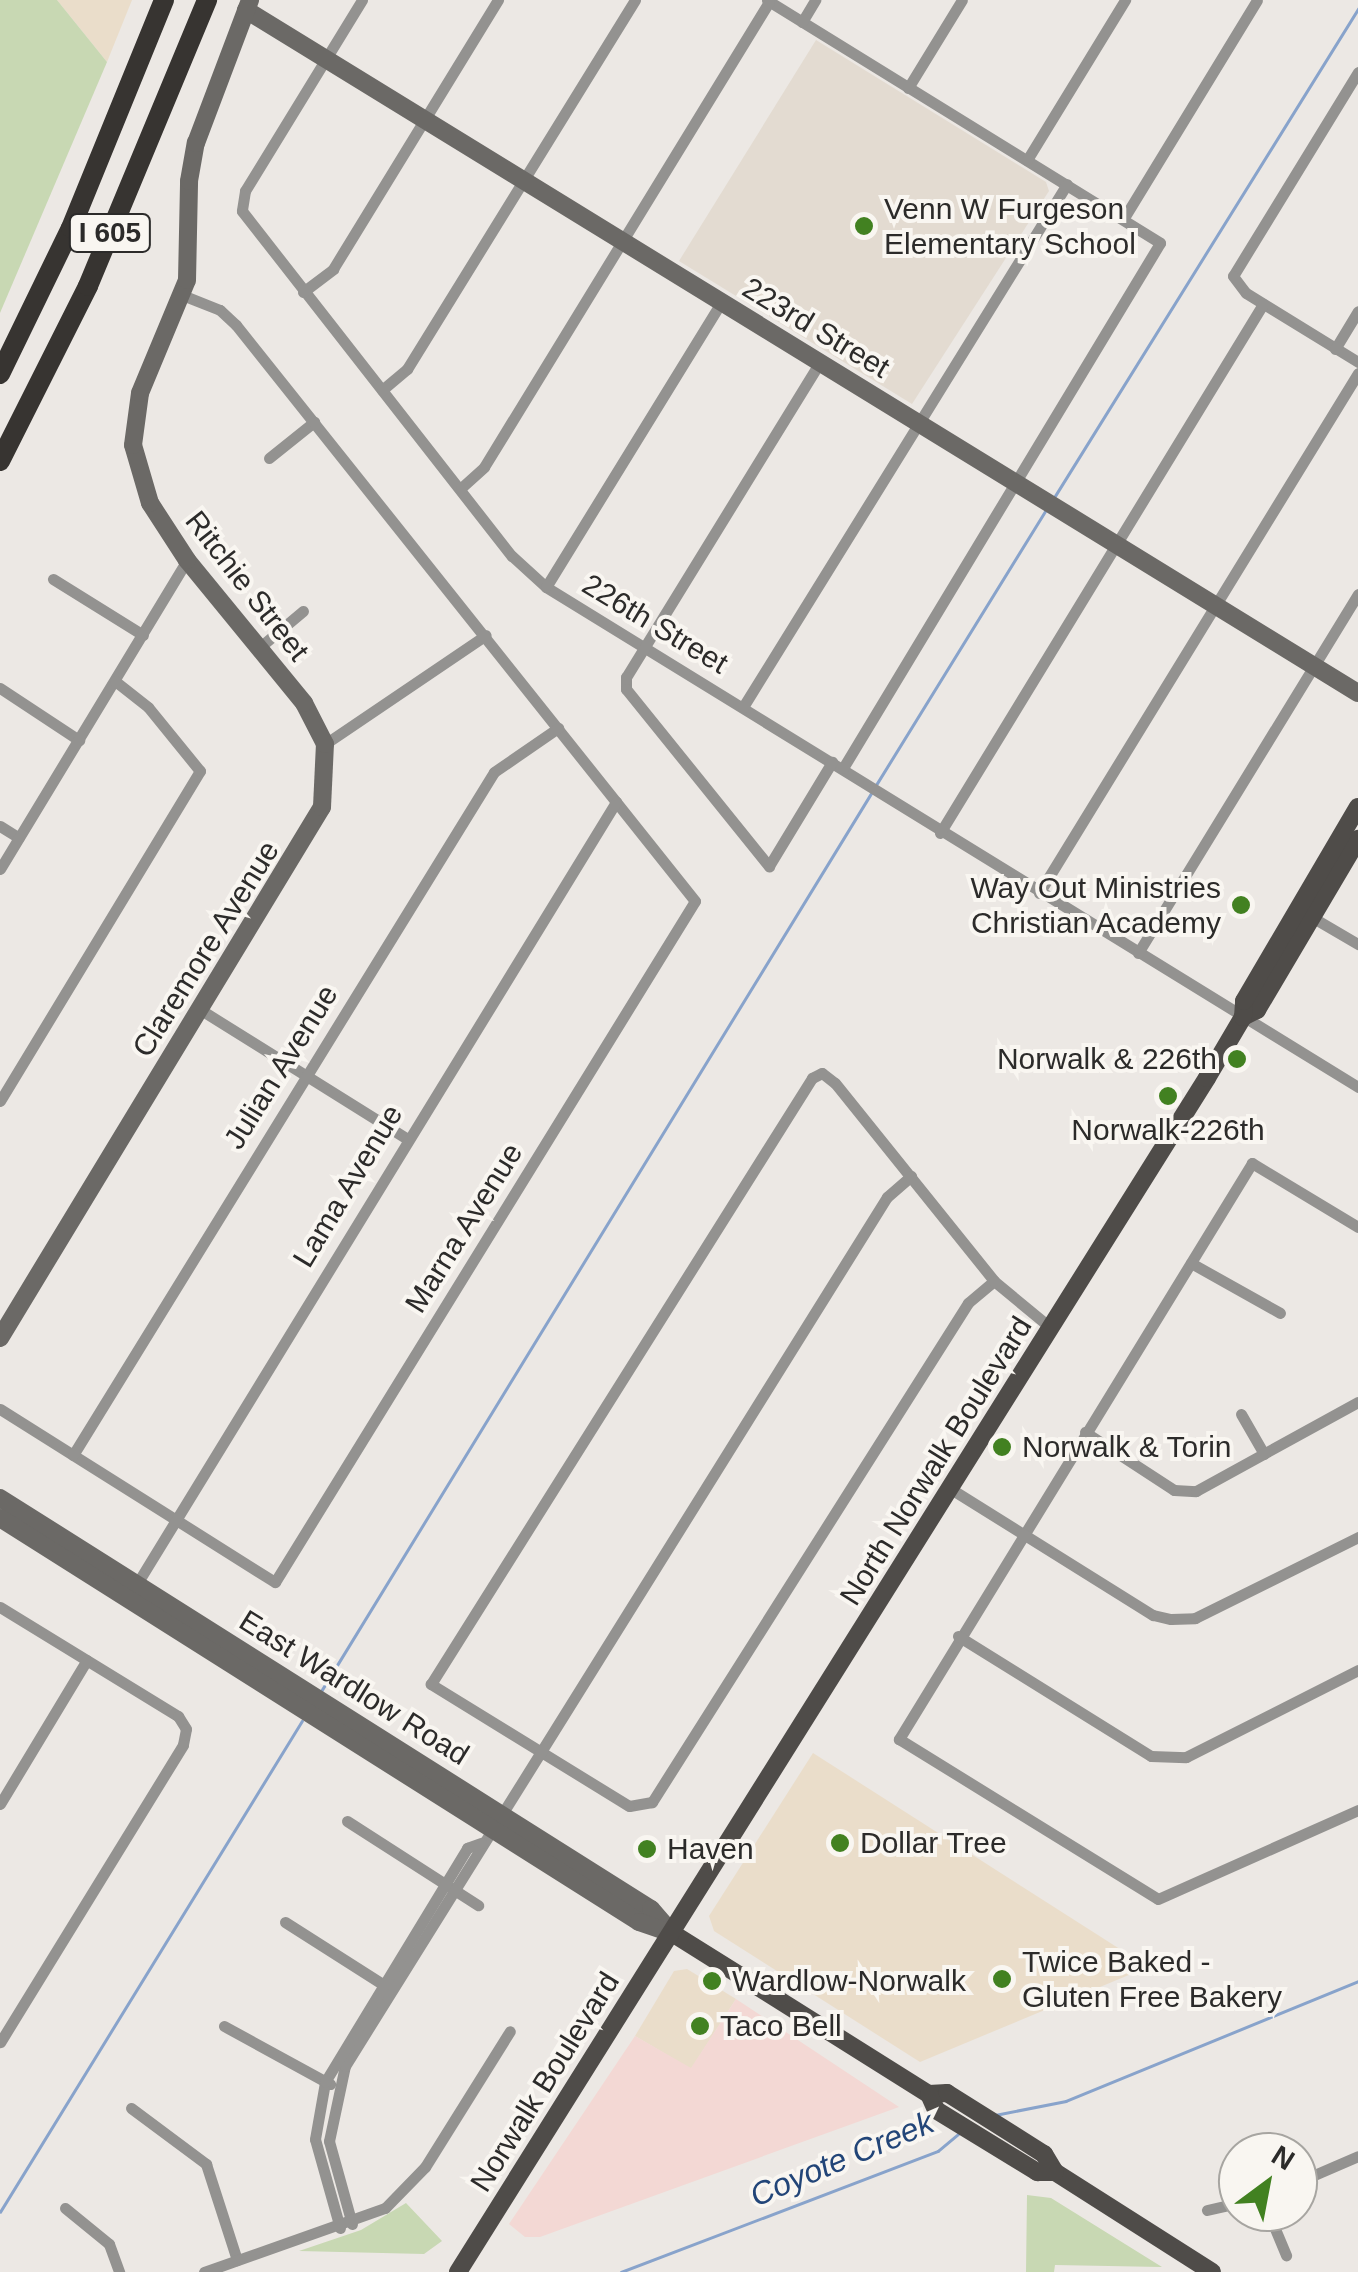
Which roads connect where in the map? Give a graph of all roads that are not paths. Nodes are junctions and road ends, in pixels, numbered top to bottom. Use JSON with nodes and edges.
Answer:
{"nodes":[{"id":1,"x":164,"y":0,"type":"edge"},
{"id":2,"x":207,"y":0,"type":"edge"},
{"id":3,"x":362,"y":0,"type":"edge"},
{"id":4,"x":498,"y":0,"type":"edge"},
{"id":5,"x":635,"y":0,"type":"edge"},
{"id":6,"x":815,"y":0,"type":"edge"},
{"id":7,"x":962,"y":0,"type":"edge"},
{"id":8,"x":1125,"y":0,"type":"edge"},
{"id":9,"x":1257,"y":0,"type":"edge"},
{"id":10,"x":768,"y":1,"type":"edge"},
{"id":11,"x":248,"y":5,"type":"edge"},
{"id":12,"x":802,"y":22,"type":"junction"},
{"id":13,"x":326,"y":59,"type":"junction"},
{"id":14,"x":1358,"y":72,"type":"edge"},
{"id":15,"x":908,"y":88,"type":"junction"},
{"id":16,"x":424,"y":120,"type":"junction"},
{"id":17,"x":1027,"y":160,"type":"junction"},
{"id":18,"x":523,"y":180,"type":"junction"},
{"id":19,"x":1067,"y":184,"type":"junction"},
{"id":20,"x":1124,"y":218,"type":"junction"},
{"id":21,"x":622,"y":242,"type":"junction"},
{"id":22,"x":303,"y":292,"type":"junction"},
{"id":23,"x":182,"y":296,"type":"junction"},
{"id":24,"x":722,"y":303,"type":"junction"},
{"id":25,"x":1263,"y":304,"type":"junction"},
{"id":26,"x":1358,"y":311,"type":"edge"},
{"id":27,"x":1335,"y":349,"type":"junction"},
{"id":28,"x":820,"y":362,"type":"junction"},
{"id":29,"x":1358,"y":362,"type":"edge"},
{"id":30,"x":1358,"y":373,"type":"edge"},
{"id":31,"x":0,"y":374,"type":"edge"},
{"id":32,"x":382,"y":390,"type":"junction"},
{"id":33,"x":314,"y":422,"type":"junction"},
{"id":34,"x":920,"y":423,"type":"junction"},
{"id":35,"x":269,"y":458,"type":"dead end"},
{"id":36,"x":0,"y":461,"type":"edge"},
{"id":37,"x":1016,"y":483,"type":"junction"},
{"id":38,"x":461,"y":488,"type":"junction"},
{"id":39,"x":1116,"y":544,"type":"junction"},
{"id":40,"x":188,"y":560,"type":"junction"},
{"id":41,"x":53,"y":579,"type":"dead end"},
{"id":42,"x":546,"y":587,"type":"junction"},
{"id":43,"x":1358,"y":594,"type":"edge"},
{"id":44,"x":1214,"y":606,"type":"junction"},
{"id":45,"x":303,"y":611,"type":"dead end"},
{"id":46,"x":143,"y":635,"type":"junction"},
{"id":47,"x":486,"y":635,"type":"junction"},
{"id":48,"x":260,"y":647,"type":"junction"},
{"id":49,"x":646,"y":647,"type":"junction"},
{"id":50,"x":1314,"y":666,"type":"junction"},
{"id":51,"x":114,"y":681,"type":"junction"},
{"id":52,"x":0,"y":688,"type":"edge"},
{"id":53,"x":1358,"y":693,"type":"edge"},
{"id":54,"x":743,"y":707,"type":"junction"},
{"id":55,"x":558,"y":728,"type":"junction"},
{"id":56,"x":79,"y":740,"type":"junction"},
{"id":57,"x":325,"y":744,"type":"junction"},
{"id":58,"x":838,"y":765,"type":"junction"},
{"id":59,"x":616,"y":802,"type":"junction"},
{"id":60,"x":1358,"y":807,"type":"edge"},
{"id":61,"x":0,"y":826,"type":"edge"},
{"id":62,"x":940,"y":833,"type":"junction"},
{"id":63,"x":19,"y":838,"type":"junction"},
{"id":64,"x":1358,"y":839,"type":"edge"},
{"id":65,"x":0,"y":869,"type":"edge"},
{"id":66,"x":1039,"y":893,"type":"junction"},
{"id":67,"x":1305,"y":912,"type":"junction"},
{"id":68,"x":1358,"y":944,"type":"edge"},
{"id":69,"x":1138,"y":953,"type":"junction"},
{"id":70,"x":200,"y":1010,"type":"junction"},
{"id":71,"x":1243,"y":1017,"type":"junction"},
{"id":72,"x":305,"y":1075,"type":"junction"},
{"id":73,"x":1358,"y":1088,"type":"edge"},
{"id":74,"x":0,"y":1102,"type":"edge"},
{"id":75,"x":406,"y":1138,"type":"junction"},
{"id":76,"x":911,"y":1176,"type":"junction"},
{"id":77,"x":1358,"y":1228,"type":"edge"},
{"id":78,"x":1191,"y":1263,"type":"junction"},
{"id":79,"x":994,"y":1280,"type":"junction"},
{"id":80,"x":1280,"y":1313,"type":"dead end"},
{"id":81,"x":1052,"y":1329,"type":"junction"},
{"id":82,"x":0,"y":1338,"type":"edge"},
{"id":83,"x":1358,"y":1402,"type":"edge"},
{"id":84,"x":0,"y":1409,"type":"edge"},
{"id":85,"x":1242,"y":1414,"type":"dead end"},
{"id":86,"x":1085,"y":1432,"type":"junction"},
{"id":87,"x":1264,"y":1454,"type":"junction"},
{"id":88,"x":73,"y":1456,"type":"junction"},
{"id":89,"x":951,"y":1489,"type":"junction"},
{"id":90,"x":0,"y":1498,"type":"edge"},
{"id":91,"x":0,"y":1518,"type":"edge"},
{"id":92,"x":175,"y":1518,"type":"junction"},
{"id":93,"x":1023,"y":1534,"type":"junction"},
{"id":94,"x":1358,"y":1537,"type":"edge"},
{"id":95,"x":132,"y":1591,"type":"junction"},
{"id":96,"x":0,"y":1607,"type":"edge"},
{"id":97,"x":958,"y":1636,"type":"junction"},
{"id":98,"x":87,"y":1660,"type":"junction"},
{"id":99,"x":1358,"y":1670,"type":"edge"},
{"id":100,"x":538,"y":1751,"type":"junction"},
{"id":101,"x":0,"y":1804,"type":"edge"},
{"id":102,"x":1358,"y":1810,"type":"edge"},
{"id":103,"x":347,"y":1821,"type":"dead end"},
{"id":104,"x":490,"y":1828,"type":"junction"},
{"id":105,"x":451,"y":1887,"type":"junction"},
{"id":106,"x":478,"y":1904,"type":"dead end"},
{"id":107,"x":286,"y":1922,"type":"dead end"},
{"id":108,"x":672,"y":1933,"type":"junction"},
{"id":109,"x":387,"y":1987,"type":"junction"},
{"id":110,"x":224,"y":2026,"type":"dead end"},
{"id":111,"x":510,"y":2031,"type":"dead end"},
{"id":112,"x":0,"y":2042,"type":"edge"},
{"id":113,"x":331,"y":2085,"type":"junction"},
{"id":114,"x":131,"y":2108,"type":"dead end"},
{"id":115,"x":332,"y":2150,"type":"junction"},
{"id":116,"x":318,"y":2156,"type":"junction"},
{"id":117,"x":1358,"y":2156,"type":"edge"},
{"id":118,"x":1318,"y":2173,"type":"edge"},
{"id":119,"x":65,"y":2208,"type":"dead end"},
{"id":120,"x":1218,"y":2208,"type":"edge"},
{"id":121,"x":1207,"y":2210,"type":"dead end"},
{"id":122,"x":346,"y":2226,"type":"junction"},
{"id":123,"x":1276,"y":2232,"type":"edge"},
{"id":124,"x":1286,"y":2255,"type":"dead end"},
{"id":125,"x":237,"y":2260,"type":"junction"},
{"id":126,"x":461,"y":2266,"type":"edge"},
{"id":127,"x":118,"y":2272,"type":"edge"},
{"id":128,"x":204,"y":2272,"type":"edge"},
{"id":129,"x":1212,"y":2272,"type":"edge"}],
"edges":[{"from":1,"to":31,"type":"highway","number":"I 605"},
{"from":2,"to":36,"type":"highway","number":"I 605"},
{"from":3,"to":13,"type":"street","name":"226th Street"},
{"from":4,"to":16,"type":"street"},
{"from":5,"to":18,"type":"street"},
{"from":6,"to":12,"type":"street"},
{"from":7,"to":15,"type":"street"},
{"from":8,"to":17,"type":"street"},
{"from":9,"to":20,"type":"street"},
{"from":10,"to":12,"type":"street"},
{"from":10,"to":21,"type":"street"},
{"from":11,"to":13,"type":"street","name":"223rd Street"},
{"from":11,"to":23,"type":"street"},
{"from":12,"to":15,"type":"street"},
{"from":13,"to":16,"type":"street","name":"223rd Street"},
{"from":13,"to":22,"type":"street","name":"226th Street"},
{"from":14,"to":25,"type":"street"},
{"from":15,"to":17,"type":"street"},
{"from":16,"to":18,"type":"street","name":"223rd Street"},
{"from":16,"to":22,"type":"street"},
{"from":17,"to":19,"type":"street"},
{"from":18,"to":21,"type":"street","name":"223rd Street"},
{"from":18,"to":32,"type":"street"},
{"from":19,"to":20,"type":"street"},
{"from":19,"to":34,"type":"street"},
{"from":20,"to":37,"type":"street"},
{"from":21,"to":24,"type":"street","name":"223rd Street"},
{"from":21,"to":38,"type":"street"},
{"from":22,"to":32,"type":"street","name":"226th Street"},
{"from":23,"to":33,"type":"street"},
{"from":23,"to":40,"type":"street","name":"Ritchie Street"},
{"from":24,"to":28,"type":"street","name":"223rd Street"},
{"from":24,"to":42,"type":"street"},
{"from":25,"to":27,"type":"street"},
{"from":25,"to":39,"type":"street"},
{"from":26,"to":27,"type":"street"},
{"from":27,"to":29,"type":"street"},
{"from":28,"to":34,"type":"street","name":"223rd Street"},
{"from":28,"to":49,"type":"street"},
{"from":30,"to":44,"type":"street"},
{"from":32,"to":38,"type":"street","name":"226th Street"},
{"from":33,"to":35,"type":"street"},
{"from":33,"to":47,"type":"street"},
{"from":34,"to":37,"type":"street","name":"223rd Street"},
{"from":34,"to":54,"type":"street"},
{"from":37,"to":39,"type":"street","name":"223rd Street"},
{"from":37,"to":58,"type":"street"},
{"from":38,"to":42,"type":"street","name":"226th Street"},
{"from":39,"to":44,"type":"street","name":"223rd Street"},
{"from":39,"to":62,"type":"street"},
{"from":40,"to":46,"type":"street"},
{"from":40,"to":48,"type":"street","name":"Ritchie Street"},
{"from":41,"to":46,"type":"street"},
{"from":42,"to":49,"type":"street","name":"226th Street"},
{"from":43,"to":50,"type":"street"},
{"from":44,"to":50,"type":"street","name":"223rd Street"},
{"from":44,"to":66,"type":"street"},
{"from":45,"to":48,"type":"street"},
{"from":46,"to":51,"type":"street"},
{"from":47,"to":55,"type":"street"},
{"from":47,"to":57,"type":"street"},
{"from":48,"to":57,"type":"street","name":"Ritchie Street"},
{"from":49,"to":54,"type":"street","name":"226th Street"},
{"from":49,"to":58,"type":"street"},
{"from":50,"to":53,"type":"street","name":"223rd Street"},
{"from":50,"to":69,"type":"street"},
{"from":51,"to":56,"type":"street"},
{"from":51,"to":74,"type":"street"},
{"from":52,"to":56,"type":"street"},
{"from":54,"to":58,"type":"street","name":"226th Street"},
{"from":55,"to":59,"type":"street"},
{"from":55,"to":72,"type":"street","name":"Julian Avenue"},
{"from":56,"to":63,"type":"street"},
{"from":57,"to":70,"type":"street","name":"Claremore Avenue"},
{"from":58,"to":62,"type":"street","name":"226th Street"},
{"from":59,"to":75,"type":"street","name":"Lama Avenue"},
{"from":59,"to":92,"type":"street","name":"Marna Avenue"},
{"from":60,"to":67,"type":"main road"},
{"from":61,"to":63,"type":"street"},
{"from":62,"to":66,"type":"street","name":"226th Street"},
{"from":63,"to":65,"type":"street"},
{"from":64,"to":67,"type":"main road"},
{"from":66,"to":69,"type":"street","name":"226th Street"},
{"from":67,"to":68,"type":"street"},
{"from":67,"to":71,"type":"main road"},
{"from":69,"to":71,"type":"street","name":"226th Street"},
{"from":70,"to":72,"type":"street"},
{"from":70,"to":82,"type":"street","name":"Claremore Avenue"},
{"from":71,"to":73,"type":"street","name":"226th Street"},
{"from":71,"to":81,"type":"main road","name":"North Norwalk Boulevard"},
{"from":72,"to":75,"type":"street"},
{"from":72,"to":88,"type":"street","name":"Julian Avenue"},
{"from":75,"to":92,"type":"street","name":"Lama Avenue"},
{"from":76,"to":79,"type":"street"},
{"from":76,"to":100,"type":"street"},
{"from":76,"to":100,"type":"street"},
{"from":77,"to":78,"type":"street"},
{"from":78,"to":80,"type":"street"},
{"from":78,"to":86,"type":"street"},
{"from":79,"to":81,"type":"street"},
{"from":79,"to":100,"type":"street"},
{"from":81,"to":89,"type":"main road","name":"North Norwalk Boulevard"},
{"from":83,"to":87,"type":"street"},
{"from":84,"to":88,"type":"street"},
{"from":85,"to":87,"type":"street"},
{"from":86,"to":87,"type":"street"},
{"from":86,"to":93,"type":"street"},
{"from":88,"to":92,"type":"street"},
{"from":89,"to":93,"type":"street"},
{"from":89,"to":108,"type":"main road","name":"North Norwalk Boulevard"},
{"from":90,"to":95,"type":"street","name":"East Wardlow Road"},
{"from":91,"to":95,"type":"street","name":"East Wardlow Road"},
{"from":92,"to":95,"type":"street","name":"Lama Avenue"},
{"from":93,"to":94,"type":"street"},
{"from":93,"to":97,"type":"street"},
{"from":95,"to":104,"type":"street","name":"East Wardlow Road"},
{"from":96,"to":98,"type":"street"},
{"from":97,"to":99,"type":"street"},
{"from":97,"to":102,"type":"street"},
{"from":98,"to":101,"type":"street"},
{"from":98,"to":112,"type":"street"},
{"from":100,"to":104,"type":"street"},
{"from":103,"to":105,"type":"street"},
{"from":104,"to":105,"type":"street"},
{"from":104,"to":108,"type":"street","name":"East Wardlow Road"},
{"from":105,"to":106,"type":"street"},
{"from":105,"to":109,"type":"street"},
{"from":107,"to":109,"type":"street"},
{"from":108,"to":126,"type":"main road","name":"Norwalk Boulevard"},
{"from":108,"to":129,"type":"main road","name":"East Wardlow Road"},
{"from":109,"to":113,"type":"street"},
{"from":110,"to":113,"type":"street"},
{"from":111,"to":122,"type":"street"},
{"from":113,"to":115,"type":"street"},
{"from":113,"to":116,"type":"street"},
{"from":114,"to":125,"type":"street"},
{"from":115,"to":116,"type":"street"},
{"from":115,"to":122,"type":"street"},
{"from":116,"to":122,"type":"street"},
{"from":117,"to":118,"type":"street"},
{"from":119,"to":127,"type":"street"},
{"from":120,"to":121,"type":"street"},
{"from":122,"to":125,"type":"street"},
{"from":123,"to":124,"type":"street"},
{"from":125,"to":128,"type":"street"}]}
